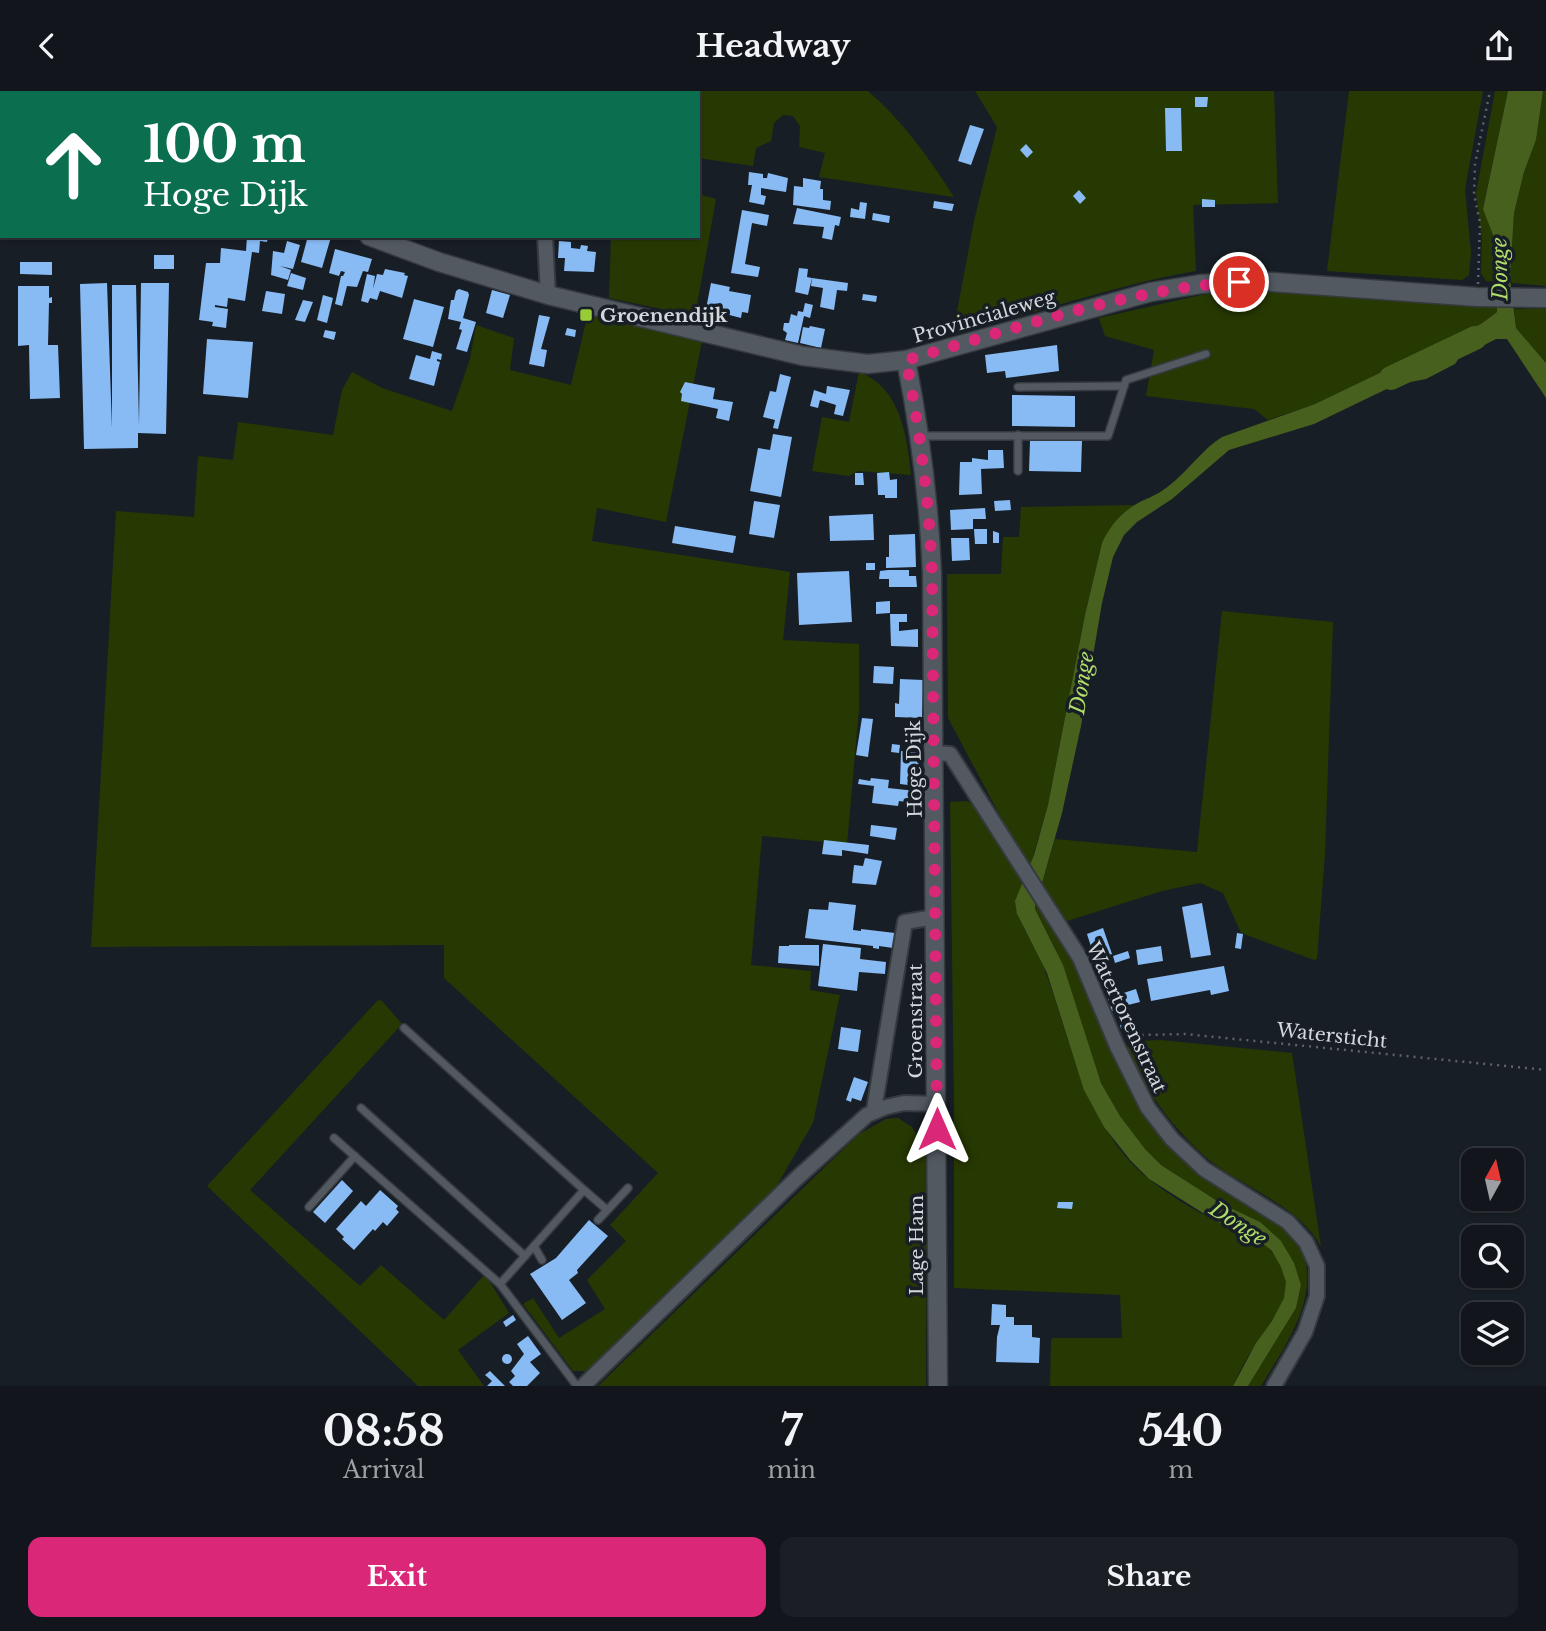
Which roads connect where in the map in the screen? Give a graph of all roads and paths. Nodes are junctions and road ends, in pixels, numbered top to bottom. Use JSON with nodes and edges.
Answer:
{"nodes":[{"id":1,"x":1490,"y":91,"type":"edge"},
{"id":2,"x":374,"y":238,"type":"edge"},
{"id":3,"x":545,"y":238,"type":"edge"},
{"id":4,"x":548,"y":295,"type":"junction"},
{"id":5,"x":1477,"y":297,"type":"junction"},
{"id":6,"x":1546,"y":299,"type":"edge"},
{"id":7,"x":1206,"y":353,"type":"dead end"},
{"id":8,"x":906,"y":360,"type":"junction"},
{"id":9,"x":1125,"y":386,"type":"junction"},
{"id":10,"x":1018,"y":387,"type":"dead end"},
{"id":11,"x":1018,"y":435,"type":"junction"},
{"id":12,"x":920,"y":436,"type":"junction"},
{"id":13,"x":1018,"y":471,"type":"dead end"},
{"id":14,"x":934,"y":753,"type":"junction"},
{"id":15,"x":935,"y":917,"type":"junction"},
{"id":16,"x":404,"y":1028,"type":"dead end"},
{"id":17,"x":1115,"y":1041,"type":"junction"},
{"id":18,"x":1546,"y":1070,"type":"edge"},
{"id":19,"x":937,"y":1104,"type":"junction"},
{"id":20,"x":361,"y":1108,"type":"dead end"},
{"id":21,"x":874,"y":1110,"type":"junction"},
{"id":22,"x":334,"y":1138,"type":"dead end"},
{"id":23,"x":355,"y":1156,"type":"junction"},
{"id":24,"x":628,"y":1188,"type":"dead end"},
{"id":25,"x":584,"y":1191,"type":"junction"},
{"id":26,"x":309,"y":1207,"type":"dead end"},
{"id":27,"x":606,"y":1209,"type":"junction"},
{"id":28,"x":598,"y":1220,"type":"dead end"},
{"id":29,"x":534,"y":1246,"type":"junction"},
{"id":30,"x":525,"y":1256,"type":"junction"},
{"id":31,"x":542,"y":1260,"type":"dead end"},
{"id":32,"x":500,"y":1283,"type":"junction"},
{"id":33,"x":577,"y":1386,"type":"edge"},
{"id":34,"x":583,"y":1386,"type":"edge"},
{"id":35,"x":938,"y":1386,"type":"edge"},
{"id":36,"x":1274,"y":1386,"type":"edge"}],
"edges":[{"from":1,"to":5,"type":"path"},
{"from":2,"to":4,"type":"street","name":"Provincialeweg"},
{"from":3,"to":4,"type":"street"},
{"from":4,"to":8,"type":"street","name":"Provincialeweg"},
{"from":5,"to":6,"type":"street","name":"Provincialeweg"},
{"from":5,"to":8,"type":"street","name":"Provincialeweg"},
{"from":7,"to":9,"type":"lane"},
{"from":8,"to":12,"type":"street","name":"Hoge Dijk"},
{"from":9,"to":10,"type":"lane"},
{"from":9,"to":11,"type":"lane"},
{"from":11,"to":12,"type":"lane"},
{"from":11,"to":13,"type":"lane"},
{"from":12,"to":14,"type":"street","name":"Hoge Dijk"},
{"from":14,"to":15,"type":"street","name":"Hoge Dijk"},
{"from":14,"to":17,"type":"street","name":"Watertorenstraat"},
{"from":15,"to":19,"type":"street","name":"Groenstraat"},
{"from":15,"to":21,"type":"street"},
{"from":16,"to":25,"type":"lane"},
{"from":17,"to":18,"type":"path","name":"Watersticht"},
{"from":17,"to":36,"type":"street","name":"Watertorenstraat"},
{"from":19,"to":21,"type":"street","name":"Groenstraat"},
{"from":19,"to":35,"type":"street","name":"Lage Ham"},
{"from":20,"to":30,"type":"lane"},
{"from":21,"to":34,"type":"street"},
{"from":22,"to":23,"type":"lane"},
{"from":23,"to":26,"type":"lane"},
{"from":23,"to":32,"type":"lane"},
{"from":24,"to":27,"type":"lane"},
{"from":25,"to":27,"type":"lane"},
{"from":25,"to":29,"type":"lane"},
{"from":27,"to":28,"type":"lane"},
{"from":29,"to":30,"type":"lane"},
{"from":29,"to":31,"type":"lane"},
{"from":30,"to":32,"type":"lane"},
{"from":32,"to":33,"type":"lane"}]}
